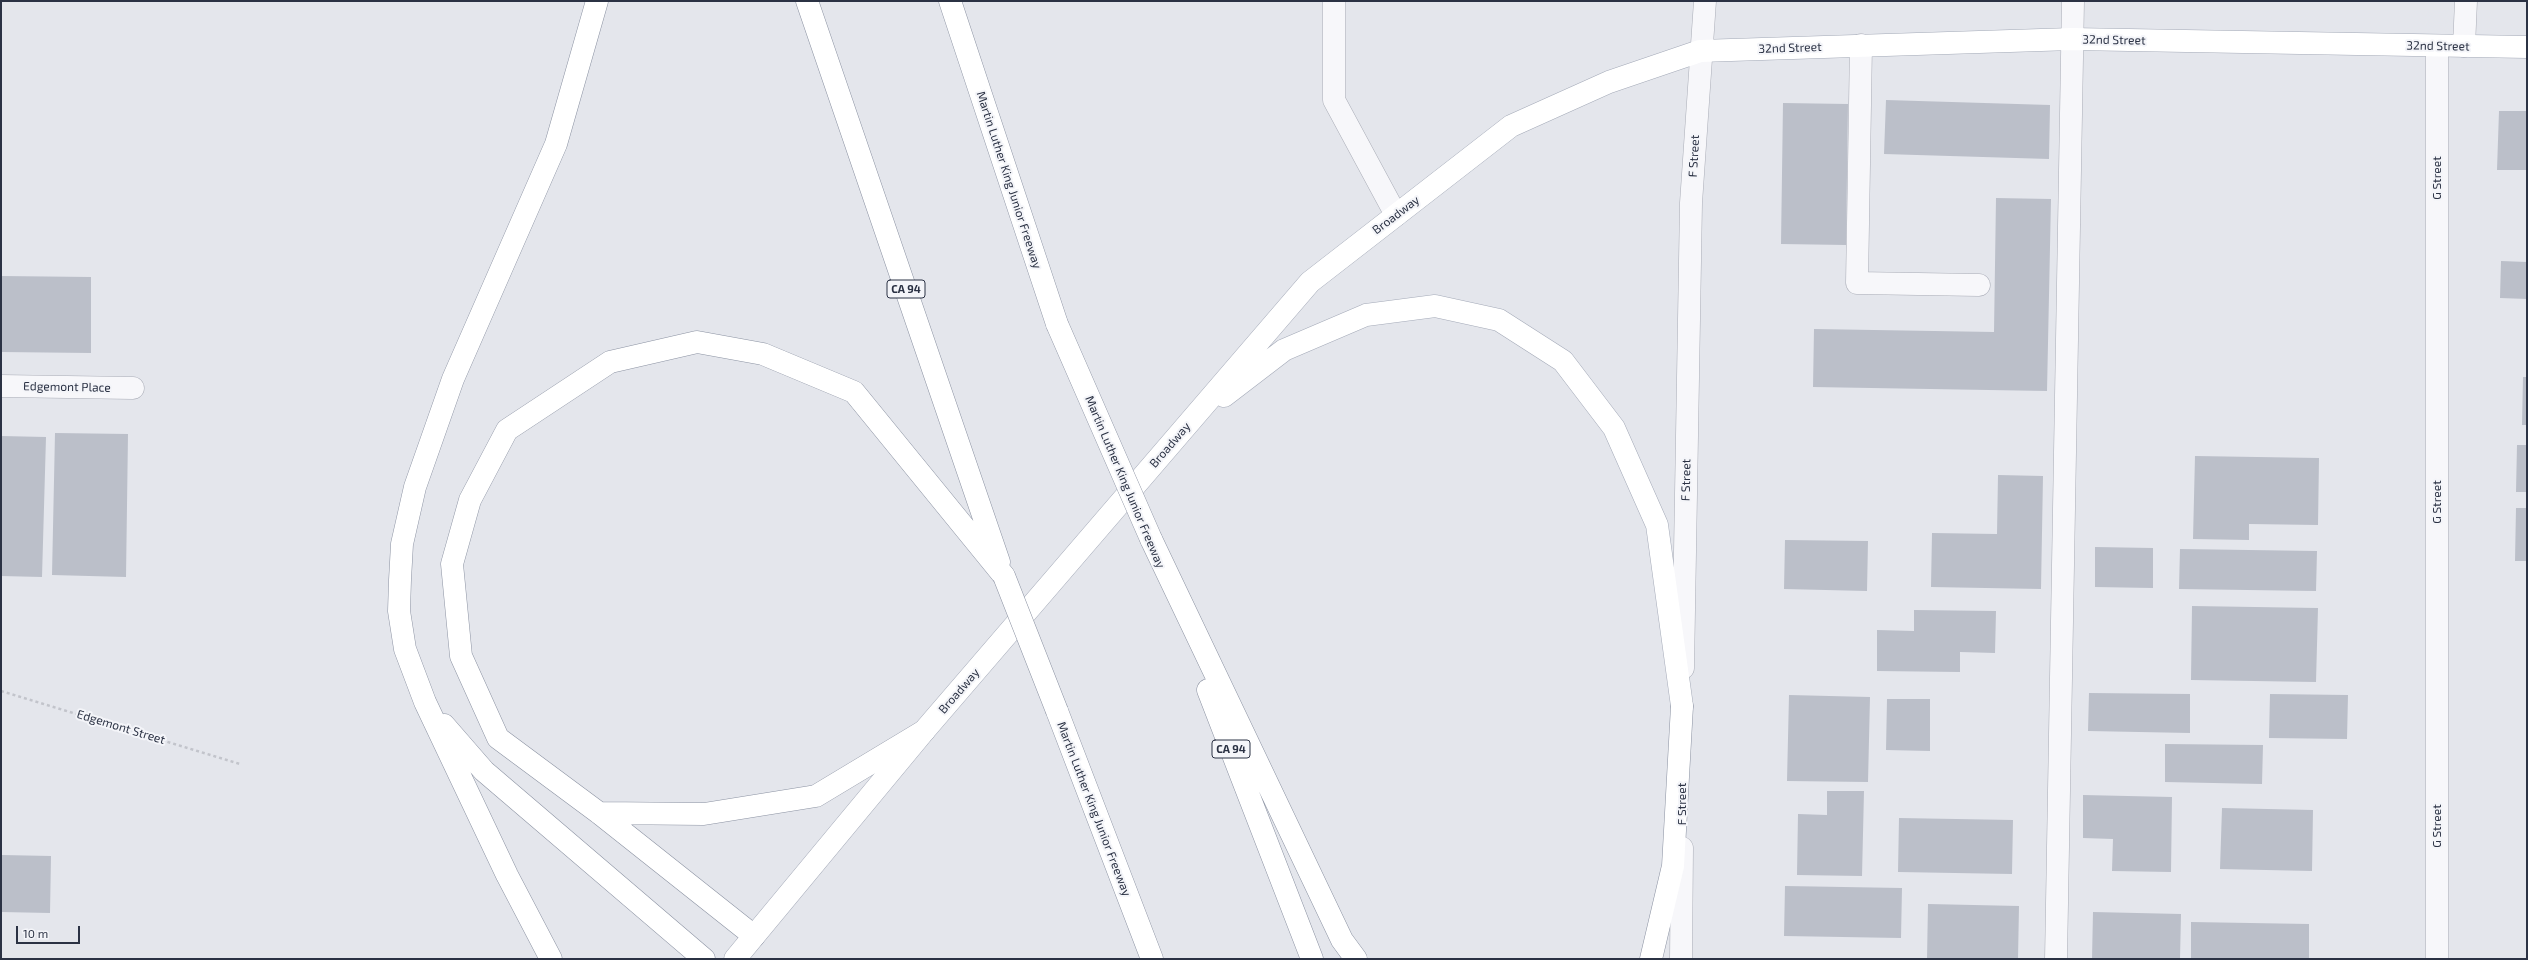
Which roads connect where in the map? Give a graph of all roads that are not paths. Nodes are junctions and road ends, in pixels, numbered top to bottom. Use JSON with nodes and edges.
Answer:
{"nodes":[{"id":1,"x":597,"y":1,"type":"edge"},
{"id":2,"x":807,"y":1,"type":"edge"},
{"id":3,"x":950,"y":1,"type":"edge"},
{"id":4,"x":1334,"y":1,"type":"edge"},
{"id":5,"x":1705,"y":1,"type":"edge"},
{"id":6,"x":2072,"y":1,"type":"edge"},
{"id":7,"x":2466,"y":1,"type":"edge"},
{"id":8,"x":2072,"y":39,"type":"junction"},
{"id":9,"x":1861,"y":45,"type":"junction"},
{"id":10,"x":2437,"y":46,"type":"junction"},
{"id":11,"x":2464,"y":46,"type":"junction"},
{"id":12,"x":2527,"y":47,"type":"edge"},
{"id":13,"x":1700,"y":51,"type":"junction"},
{"id":14,"x":1396,"y":215,"type":"junction"},
{"id":15,"x":1979,"y":285,"type":"dead end"},
{"id":16,"x":1,"y":386,"type":"edge"},
{"id":17,"x":132,"y":388,"type":"dead end"},
{"id":18,"x":1190,"y":423,"type":"junction"},
{"id":19,"x":1151,"y":539,"type":"junction"},
{"id":20,"x":1004,"y":576,"type":"junction"},
{"id":21,"x":425,"y":702,"type":"junction"},
{"id":22,"x":1682,"y":706,"type":"junction"},
{"id":23,"x":924,"y":731,"type":"junction"},
{"id":24,"x":599,"y":813,"type":"junction"},
{"id":25,"x":754,"y":936,"type":"junction"},
{"id":26,"x":551,"y":959,"type":"edge"},
{"id":27,"x":704,"y":959,"type":"edge"},
{"id":28,"x":735,"y":959,"type":"edge"},
{"id":29,"x":1152,"y":959,"type":"edge"},
{"id":30,"x":1312,"y":959,"type":"edge"},
{"id":31,"x":1356,"y":959,"type":"edge"},
{"id":32,"x":1652,"y":959,"type":"edge"},
{"id":33,"x":1681,"y":959,"type":"edge"},
{"id":34,"x":2056,"y":959,"type":"edge"},
{"id":35,"x":2437,"y":959,"type":"edge"}],
"edges":[{"from":1,"to":21,"type":"main road"},
{"from":2,"to":20,"type":"main road","name":"Martin Luther King Junior Freeway","number":"CA 94"},
{"from":3,"to":19,"type":"main road","name":"Martin Luther King Junior Freeway","number":"CA 94","bridge":true},
{"from":4,"to":14,"type":"street"},
{"from":5,"to":13,"type":"street","name":"F Street"},
{"from":6,"to":8,"type":"street"},
{"from":7,"to":11,"type":"street"},
{"from":8,"to":9,"type":"main road","name":"32nd Street"},
{"from":8,"to":10,"type":"main road","name":"32nd Street"},
{"from":8,"to":34,"type":"street"},
{"from":9,"to":13,"type":"main road","name":"32nd Street"},
{"from":9,"to":15,"type":"street"},
{"from":10,"to":11,"type":"main road","name":"32nd Street"},
{"from":10,"to":35,"type":"street","name":"G Street"},
{"from":11,"to":12,"type":"main road","name":"32nd Street"},
{"from":13,"to":14,"type":"main road","name":"Broadway"},
{"from":13,"to":22,"type":"street","name":"F Street"},
{"from":14,"to":18,"type":"main road","name":"Broadway"},
{"from":16,"to":17,"type":"street","name":"Edgemont Place"},
{"from":18,"to":22,"type":"main road"},
{"from":18,"to":23,"type":"main road","name":"Broadway"},
{"from":19,"to":30,"type":"main road","name":"Martin Luther King Junior Freeway","number":"CA 94"},
{"from":19,"to":31,"type":"main road"},
{"from":20,"to":24,"type":"main road"},
{"from":20,"to":29,"type":"main road","name":"Martin Luther King Junior Freeway","number":"CA 94","bridge":true},
{"from":21,"to":26,"type":"main road"},
{"from":21,"to":27,"type":"main road"},
{"from":22,"to":32,"type":"main road"},
{"from":22,"to":33,"type":"street","name":"F Street"},
{"from":23,"to":24,"type":"main road"},
{"from":23,"to":25,"type":"main road","name":"Broadway"},
{"from":24,"to":25,"type":"main road"},
{"from":25,"to":28,"type":"main road","name":"Broadway"}]}
